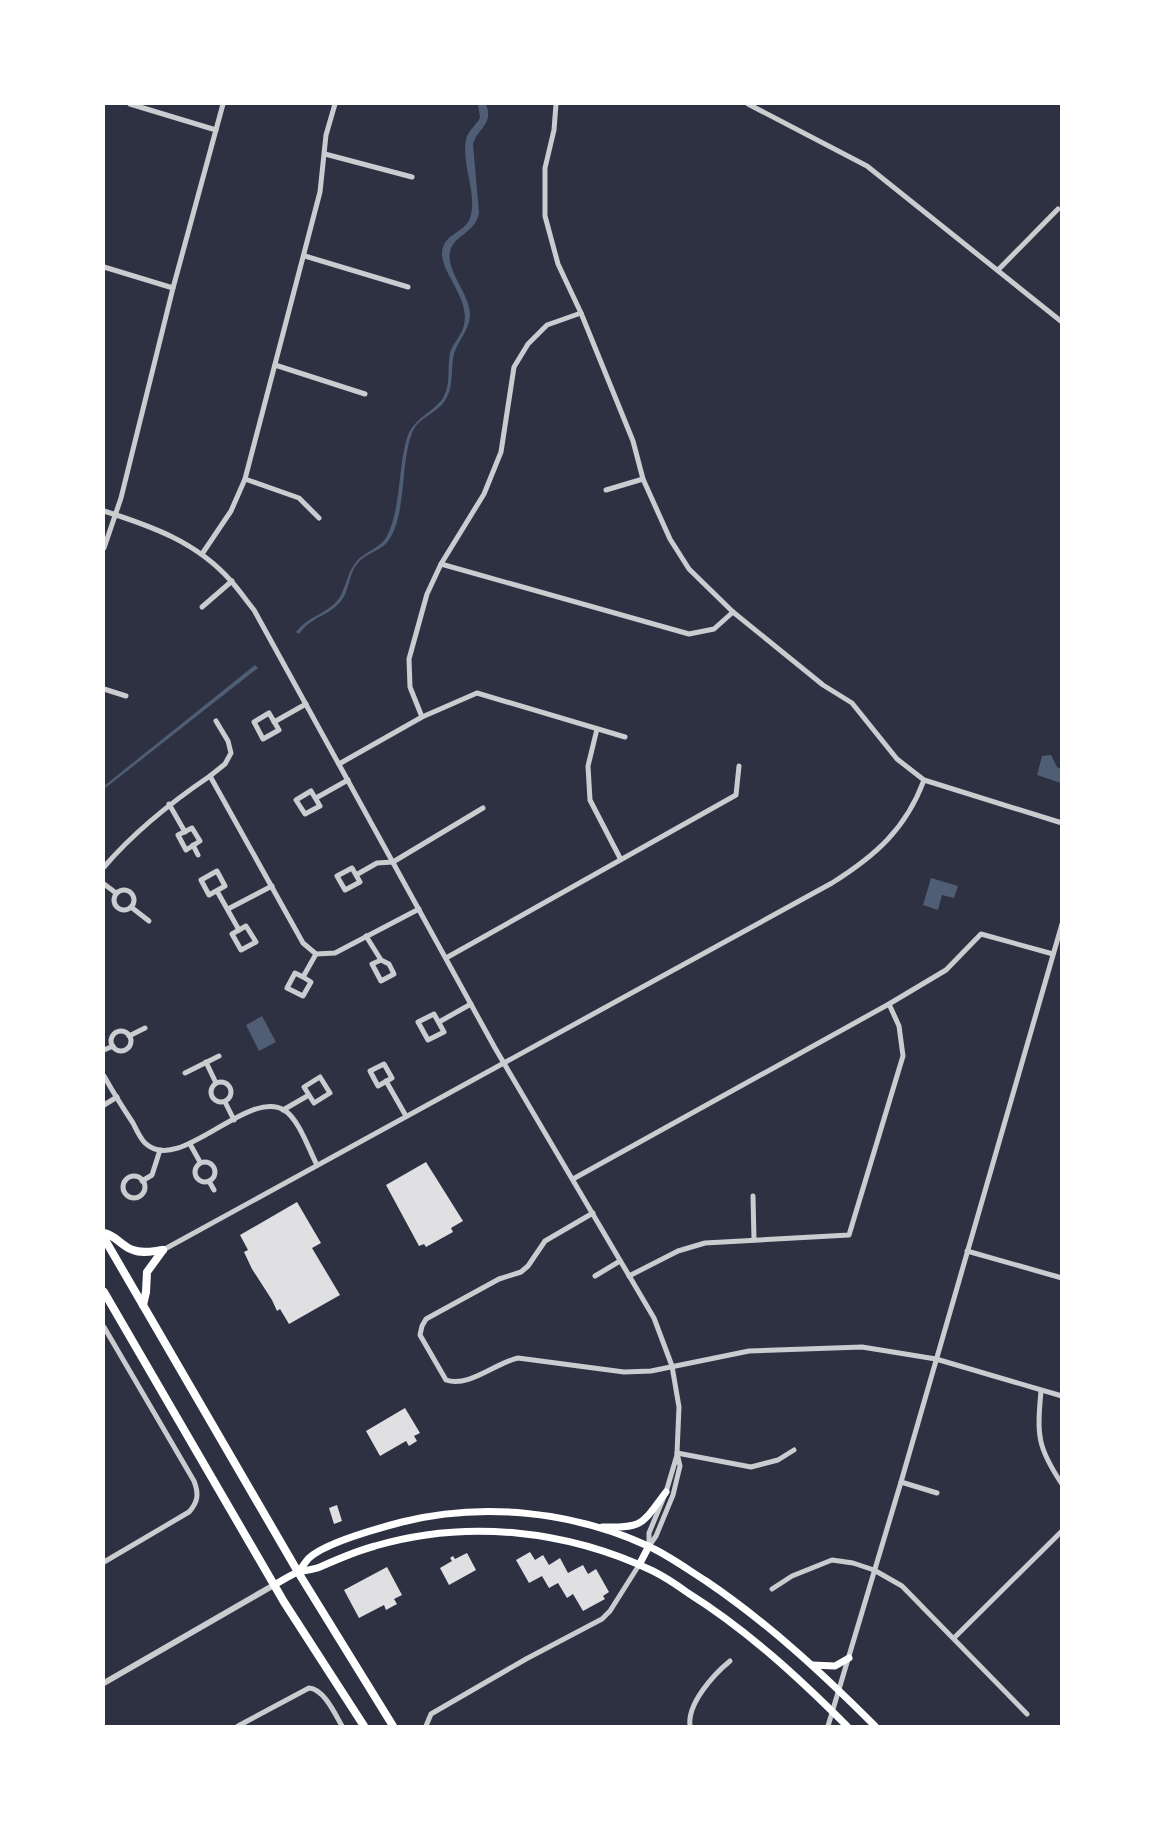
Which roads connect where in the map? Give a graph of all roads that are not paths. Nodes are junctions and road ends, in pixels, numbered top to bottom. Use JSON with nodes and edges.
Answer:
{"nodes":[{"id":1,"x":130,"y":104,"type":"edge"},
{"id":2,"x":223,"y":104,"type":"edge"},
{"id":3,"x":335,"y":104,"type":"edge"},
{"id":4,"x":556,"y":104,"type":"edge"},
{"id":5,"x":748,"y":104,"type":"edge"},
{"id":6,"x":216,"y":130,"type":"junction"},
{"id":7,"x":325,"y":154,"type":"junction"},
{"id":8,"x":412,"y":177,"type":"dead end"},
{"id":9,"x":1058,"y":209,"type":"dead end"},
{"id":10,"x":304,"y":256,"type":"junction"},
{"id":11,"x":104,"y":267,"type":"edge"},
{"id":12,"x":998,"y":270,"type":"junction"},
{"id":13,"x":408,"y":287,"type":"dead end"},
{"id":14,"x":173,"y":288,"type":"junction"},
{"id":15,"x":581,"y":313,"type":"junction"},
{"id":16,"x":1062,"y":322,"type":"edge"},
{"id":17,"x":275,"y":365,"type":"junction"},
{"id":18,"x":365,"y":394,"type":"dead end"},
{"id":19,"x":245,"y":479,"type":"junction"},
{"id":20,"x":643,"y":479,"type":"junction"},
{"id":21,"x":606,"y":490,"type":"dead end"},
{"id":22,"x":104,"y":511,"type":"edge"},
{"id":23,"x":114,"y":514,"type":"junction"},
{"id":24,"x":319,"y":518,"type":"dead end"},
{"id":25,"x":104,"y":548,"type":"edge"},
{"id":26,"x":202,"y":554,"type":"junction"},
{"id":27,"x":441,"y":564,"type":"junction"},
{"id":28,"x":232,"y":581,"type":"junction"},
{"id":29,"x":201,"y":607,"type":"dead end"},
{"id":30,"x":733,"y":612,"type":"junction"},
{"id":31,"x":104,"y":688,"type":"edge"},
{"id":32,"x":126,"y":696,"type":"dead end"},
{"id":33,"x":306,"y":704,"type":"junction"},
{"id":34,"x":422,"y":717,"type":"junction"},
{"id":35,"x":216,"y":721,"type":"dead end"},
{"id":36,"x":274,"y":722,"type":"junction"},
{"id":37,"x":597,"y":729,"type":"junction"},
{"id":38,"x":625,"y":737,"type":"dead end"},
{"id":39,"x":339,"y":764,"type":"junction"},
{"id":40,"x":740,"y":766,"type":"dead end"},
{"id":41,"x":210,"y":776,"type":"junction"},
{"id":42,"x":348,"y":780,"type":"junction"},
{"id":43,"x":924,"y":780,"type":"junction"},
{"id":44,"x":315,"y":798,"type":"junction"},
{"id":45,"x":169,"y":804,"type":"junction"},
{"id":46,"x":483,"y":808,"type":"dead end"},
{"id":47,"x":1062,"y":823,"type":"edge"},
{"id":48,"x":185,"y":832,"type":"junction"},
{"id":49,"x":193,"y":845,"type":"junction"},
{"id":50,"x":198,"y":855,"type":"dead end"},
{"id":51,"x":620,"y":858,"type":"junction"},
{"id":52,"x":393,"y":862,"type":"junction"},
{"id":53,"x":104,"y":867,"type":"edge"},
{"id":54,"x":356,"y":875,"type":"junction"},
{"id":55,"x":104,"y":884,"type":"edge"},
{"id":56,"x":272,"y":886,"type":"junction"},
{"id":57,"x":218,"y":891,"type":"junction"},
{"id":58,"x":116,"y":893,"type":"junction"},
{"id":59,"x":131,"y":907,"type":"junction"},
{"id":60,"x":228,"y":909,"type":"junction"},
{"id":61,"x":419,"y":909,"type":"junction"},
{"id":62,"x":149,"y":921,"type":"dead end"},
{"id":63,"x":1062,"y":924,"type":"edge"},
{"id":64,"x":239,"y":930,"type":"junction"},
{"id":65,"x":366,"y":936,"type":"junction"},
{"id":66,"x":316,"y":954,"type":"junction"},
{"id":67,"x":1053,"y":954,"type":"junction"},
{"id":68,"x":446,"y":958,"type":"junction"},
{"id":69,"x":381,"y":960,"type":"dead end"},
{"id":70,"x":303,"y":978,"type":"junction"},
{"id":71,"x":471,"y":1004,"type":"junction"},
{"id":72,"x":889,"y":1004,"type":"junction"},
{"id":73,"x":439,"y":1022,"type":"junction"},
{"id":74,"x":145,"y":1028,"type":"dead end"},
{"id":75,"x":129,"y":1036,"type":"junction"},
{"id":76,"x":113,"y":1046,"type":"junction"},
{"id":77,"x":104,"y":1050,"type":"edge"},
{"id":78,"x":219,"y":1056,"type":"dead end"},
{"id":79,"x":206,"y":1062,"type":"junction"},
{"id":80,"x":504,"y":1062,"type":"junction"},
{"id":81,"x":185,"y":1073,"type":"dead end"},
{"id":82,"x":104,"y":1076,"type":"edge"},
{"id":83,"x":386,"y":1081,"type":"dead end"},
{"id":84,"x":216,"y":1083,"type":"junction"},
{"id":85,"x":309,"y":1095,"type":"junction"},
{"id":86,"x":117,"y":1097,"type":"junction"},
{"id":87,"x":225,"y":1102,"type":"junction"},
{"id":88,"x":104,"y":1105,"type":"edge"},
{"id":89,"x":284,"y":1110,"type":"junction"},
{"id":90,"x":405,"y":1116,"type":"junction"},
{"id":91,"x":234,"y":1120,"type":"junction"},
{"id":92,"x":190,"y":1144,"type":"junction"},
{"id":93,"x":160,"y":1150,"type":"junction"},
{"id":94,"x":200,"y":1162,"type":"junction"},
{"id":95,"x":317,"y":1165,"type":"junction"},
{"id":96,"x":573,"y":1179,"type":"junction"},
{"id":97,"x":142,"y":1181,"type":"junction"},
{"id":98,"x":209,"y":1181,"type":"junction"},
{"id":99,"x":214,"y":1190,"type":"dead end"},
{"id":100,"x":125,"y":1194,"type":"junction"},
{"id":101,"x":753,"y":1196,"type":"dead end"},
{"id":102,"x":118,"y":1199,"type":"dead end"},
{"id":103,"x":593,"y":1213,"type":"junction"},
{"id":104,"x":104,"y":1233,"type":"edge"},
{"id":105,"x":104,"y":1238,"type":"edge"},
{"id":106,"x":753,"y":1240,"type":"junction"},
{"id":107,"x":163,"y":1250,"type":"junction"},
{"id":108,"x":967,"y":1251,"type":"junction"},
{"id":109,"x":620,"y":1261,"type":"junction"},
{"id":110,"x":595,"y":1276,"type":"dead end"},
{"id":111,"x":629,"y":1276,"type":"junction"},
{"id":112,"x":1062,"y":1278,"type":"edge"},
{"id":113,"x":104,"y":1292,"type":"edge"},
{"id":114,"x":143,"y":1305,"type":"junction"},
{"id":115,"x":104,"y":1327,"type":"edge"},
{"id":116,"x":936,"y":1359,"type":"junction"},
{"id":117,"x":672,"y":1366,"type":"junction"},
{"id":118,"x":1041,"y":1391,"type":"junction"},
{"id":119,"x":1062,"y":1396,"type":"edge"},
{"id":120,"x":794,"y":1450,"type":"dead end"},
{"id":121,"x":677,"y":1453,"type":"junction"},
{"id":122,"x":901,"y":1482,"type":"junction"},
{"id":123,"x":1062,"y":1484,"type":"edge"},
{"id":124,"x":666,"y":1492,"type":"junction"},
{"id":125,"x":937,"y":1493,"type":"dead end"},
{"id":126,"x":593,"y":1527,"type":"junction"},
{"id":127,"x":1062,"y":1531,"type":"edge"},
{"id":128,"x":649,"y":1546,"type":"junction"},
{"id":129,"x":104,"y":1562,"type":"edge"},
{"id":130,"x":639,"y":1565,"type":"junction"},
{"id":131,"x":874,"y":1570,"type":"junction"},
{"id":132,"x":298,"y":1572,"type":"junction"},
{"id":133,"x":274,"y":1585,"type":"junction"},
{"id":134,"x":772,"y":1589,"type":"dead end"},
{"id":135,"x":954,"y":1638,"type":"junction"},
{"id":136,"x":849,"y":1658,"type":"junction"},
{"id":137,"x":730,"y":1661,"type":"dead end"},
{"id":138,"x":811,"y":1665,"type":"junction"},
{"id":139,"x":104,"y":1683,"type":"edge"},
{"id":140,"x":840,"y":1690,"type":"junction"},
{"id":141,"x":833,"y":1712,"type":"junction"},
{"id":142,"x":1027,"y":1714,"type":"dead end"},
{"id":143,"x":238,"y":1726,"type":"edge"},
{"id":144,"x":342,"y":1726,"type":"edge"},
{"id":145,"x":364,"y":1726,"type":"edge"},
{"id":146,"x":393,"y":1726,"type":"edge"},
{"id":147,"x":426,"y":1726,"type":"edge"},
{"id":148,"x":690,"y":1726,"type":"edge"},
{"id":149,"x":828,"y":1726,"type":"edge"},
{"id":150,"x":847,"y":1726,"type":"edge"},
{"id":151,"x":875,"y":1726,"type":"edge"}],
"edges":[{"from":1,"to":6,"type":"street"},
{"from":2,"to":6,"type":"street"},
{"from":3,"to":7,"type":"street"},
{"from":4,"to":15,"type":"street"},
{"from":5,"to":12,"type":"street"},
{"from":6,"to":14,"type":"street"},
{"from":7,"to":8,"type":"street"},
{"from":7,"to":10,"type":"street"},
{"from":9,"to":12,"type":"street"},
{"from":10,"to":13,"type":"street"},
{"from":10,"to":17,"type":"street"},
{"from":11,"to":14,"type":"street"},
{"from":12,"to":16,"type":"street"},
{"from":14,"to":23,"type":"street"},
{"from":15,"to":20,"type":"street"},
{"from":15,"to":27,"type":"street"},
{"from":17,"to":18,"type":"street"},
{"from":17,"to":19,"type":"street"},
{"from":19,"to":24,"type":"street"},
{"from":19,"to":26,"type":"street"},
{"from":20,"to":21,"type":"street"},
{"from":20,"to":30,"type":"street"},
{"from":22,"to":23,"type":"street"},
{"from":23,"to":25,"type":"street"},
{"from":23,"to":26,"type":"street"},
{"from":26,"to":28,"type":"street"},
{"from":27,"to":30,"type":"street"},
{"from":27,"to":34,"type":"street"},
{"from":28,"to":29,"type":"street"},
{"from":28,"to":33,"type":"street"},
{"from":30,"to":43,"type":"street"},
{"from":31,"to":32,"type":"street"},
{"from":33,"to":36,"type":"street"},
{"from":33,"to":39,"type":"street"},
{"from":34,"to":37,"type":"street"},
{"from":34,"to":39,"type":"street"},
{"from":35,"to":41,"type":"street"},
{"from":36,"to":36,"type":"street"},
{"from":37,"to":38,"type":"street"},
{"from":37,"to":51,"type":"street"},
{"from":39,"to":42,"type":"street"},
{"from":40,"to":51,"type":"street"},
{"from":41,"to":45,"type":"street"},
{"from":41,"to":56,"type":"street"},
{"from":42,"to":44,"type":"street"},
{"from":42,"to":52,"type":"street"},
{"from":43,"to":47,"type":"street"},
{"from":43,"to":80,"type":"street"},
{"from":44,"to":44,"type":"street"},
{"from":45,"to":48,"type":"street"},
{"from":45,"to":53,"type":"street"},
{"from":46,"to":52,"type":"street"},
{"from":48,"to":49,"type":"street"},
{"from":48,"to":49,"type":"street"},
{"from":49,"to":50,"type":"street"},
{"from":51,"to":68,"type":"street"},
{"from":52,"to":54,"type":"street"},
{"from":52,"to":61,"type":"street"},
{"from":54,"to":54,"type":"street"},
{"from":55,"to":58,"type":"street"},
{"from":56,"to":60,"type":"street"},
{"from":56,"to":66,"type":"street"},
{"from":57,"to":57,"type":"street"},
{"from":57,"to":60,"type":"street"},
{"from":58,"to":59,"type":"street"},
{"from":58,"to":59,"type":"street"},
{"from":59,"to":62,"type":"street"},
{"from":60,"to":64,"type":"street"},
{"from":61,"to":65,"type":"street"},
{"from":61,"to":68,"type":"street"},
{"from":63,"to":67,"type":"street"},
{"from":64,"to":64,"type":"street"},
{"from":65,"to":66,"type":"street"},
{"from":65,"to":69,"type":"street"},
{"from":66,"to":70,"type":"street"},
{"from":67,"to":72,"type":"street"},
{"from":67,"to":108,"type":"street"},
{"from":68,"to":71,"type":"street"},
{"from":70,"to":70,"type":"street"},
{"from":71,"to":73,"type":"street"},
{"from":71,"to":80,"type":"street"},
{"from":72,"to":96,"type":"street"},
{"from":72,"to":106,"type":"street"},
{"from":73,"to":73,"type":"street"},
{"from":74,"to":75,"type":"street"},
{"from":75,"to":76,"type":"street"},
{"from":75,"to":76,"type":"street"},
{"from":76,"to":77,"type":"street"},
{"from":78,"to":79,"type":"street"},
{"from":79,"to":81,"type":"street"},
{"from":79,"to":84,"type":"street"},
{"from":80,"to":90,"type":"street"},
{"from":80,"to":96,"type":"street"},
{"from":82,"to":86,"type":"street"},
{"from":83,"to":90,"type":"street"},
{"from":84,"to":87,"type":"street"},
{"from":84,"to":87,"type":"street"},
{"from":85,"to":85,"type":"street"},
{"from":85,"to":89,"type":"street"},
{"from":86,"to":88,"type":"street"},
{"from":86,"to":93,"type":"street"},
{"from":87,"to":91,"type":"street"},
{"from":89,"to":91,"type":"street"},
{"from":89,"to":95,"type":"street"},
{"from":90,"to":95,"type":"street"},
{"from":91,"to":92,"type":"street"},
{"from":92,"to":93,"type":"street"},
{"from":92,"to":94,"type":"street"},
{"from":93,"to":97,"type":"street"},
{"from":94,"to":98,"type":"street"},
{"from":94,"to":98,"type":"street"},
{"from":95,"to":107,"type":"street"},
{"from":96,"to":103,"type":"street"},
{"from":97,"to":100,"type":"street"},
{"from":97,"to":100,"type":"street"},
{"from":98,"to":99,"type":"street"},
{"from":100,"to":102,"type":"street"},
{"from":101,"to":106,"type":"street"},
{"from":103,"to":109,"type":"street"},
{"from":103,"to":117,"type":"street"},
{"from":104,"to":107,"type":"main road"},
{"from":105,"to":114,"type":"main road"},
{"from":106,"to":111,"type":"street"},
{"from":107,"to":114,"type":"main road"},
{"from":108,"to":112,"type":"street"},
{"from":108,"to":116,"type":"street"},
{"from":109,"to":110,"type":"street"},
{"from":109,"to":111,"type":"street"},
{"from":111,"to":117,"type":"street"},
{"from":113,"to":133,"type":"main road"},
{"from":114,"to":132,"type":"main road"},
{"from":115,"to":129,"type":"street"},
{"from":116,"to":117,"type":"street"},
{"from":116,"to":118,"type":"street"},
{"from":116,"to":122,"type":"street"},
{"from":117,"to":121,"type":"street"},
{"from":118,"to":119,"type":"street"},
{"from":118,"to":123,"type":"street"},
{"from":120,"to":121,"type":"street"},
{"from":121,"to":124,"type":"street"},
{"from":121,"to":128,"type":"street"},
{"from":122,"to":125,"type":"street"},
{"from":122,"to":131,"type":"street"},
{"from":124,"to":126,"type":"main road"},
{"from":124,"to":128,"type":"street"},
{"from":126,"to":128,"type":"main road"},
{"from":126,"to":132,"type":"main road"},
{"from":127,"to":135,"type":"street"},
{"from":128,"to":130,"type":"main road"},
{"from":128,"to":138,"type":"main road"},
{"from":130,"to":132,"type":"main road"},
{"from":130,"to":141,"type":"main road"},
{"from":130,"to":147,"type":"street"},
{"from":131,"to":134,"type":"street"},
{"from":131,"to":135,"type":"street"},
{"from":131,"to":136,"type":"street"},
{"from":132,"to":133,"type":"main road"},
{"from":132,"to":146,"type":"main road"},
{"from":133,"to":139,"type":"street"},
{"from":133,"to":145,"type":"main road"},
{"from":135,"to":142,"type":"street"},
{"from":136,"to":138,"type":"main road"},
{"from":136,"to":140,"type":"street"},
{"from":137,"to":148,"type":"street"},
{"from":138,"to":140,"type":"main road"},
{"from":140,"to":141,"type":"street"},
{"from":140,"to":151,"type":"main road"},
{"from":141,"to":149,"type":"street"},
{"from":141,"to":150,"type":"main road"},
{"from":143,"to":144,"type":"street"}]}
